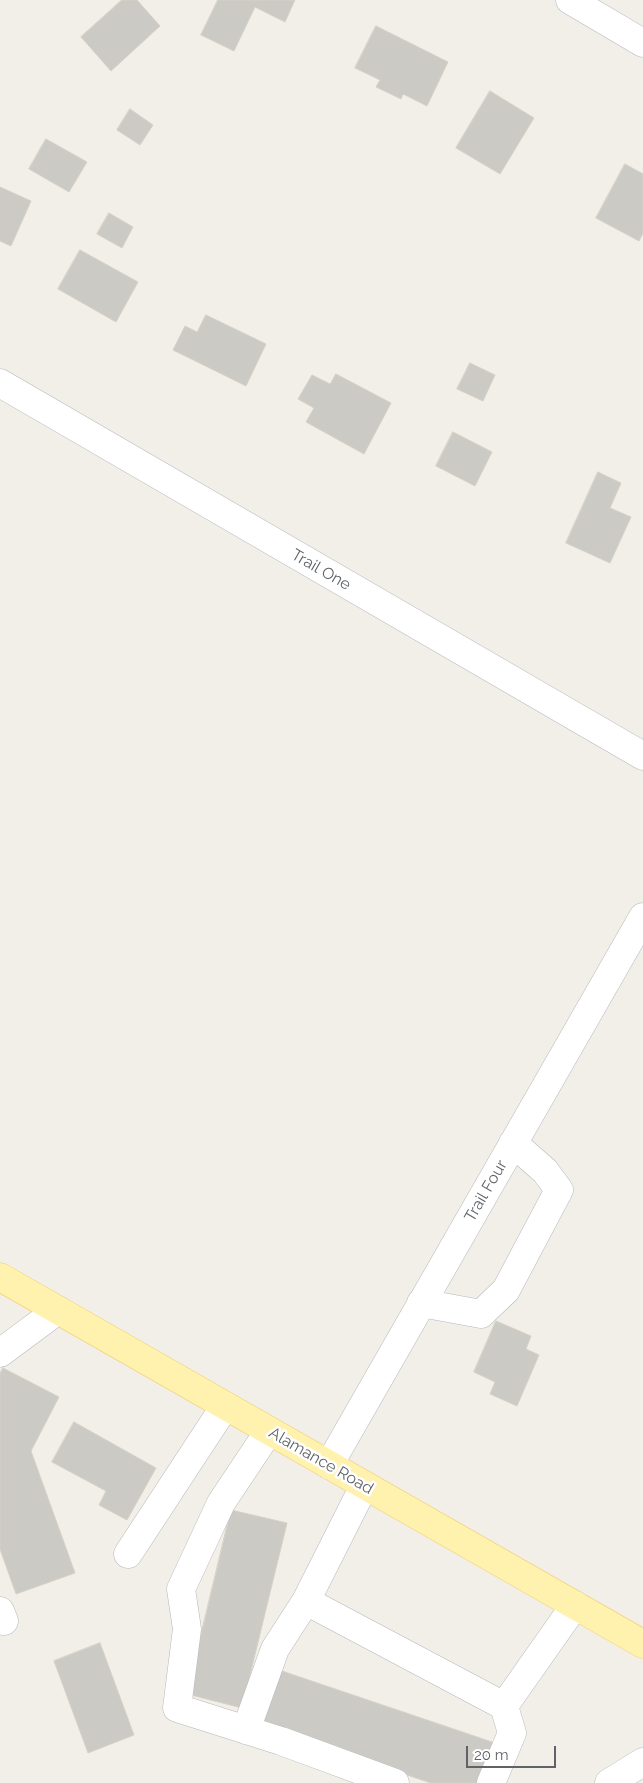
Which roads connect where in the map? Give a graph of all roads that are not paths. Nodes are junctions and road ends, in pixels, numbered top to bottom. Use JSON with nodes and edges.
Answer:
{"nodes":[{"id":1,"x":570,"y":0,"type":"edge"},
{"id":2,"x":643,"y":43,"type":"edge"},
{"id":3,"x":0,"y":383,"type":"edge"},
{"id":4,"x":643,"y":756,"type":"edge"},
{"id":5,"x":643,"y":917,"type":"edge"},
{"id":6,"x":513,"y":1143,"type":"junction"},
{"id":7,"x":0,"y":1277,"type":"edge"},
{"id":8,"x":421,"y":1304,"type":"junction"},
{"id":9,"x":58,"y":1310,"type":"junction"},
{"id":10,"x":0,"y":1352,"type":"edge"},
{"id":11,"x":224,"y":1406,"type":"junction"},
{"id":12,"x":269,"y":1431,"type":"junction"},
{"id":13,"x":329,"y":1465,"type":"junction"},
{"id":14,"x":364,"y":1486,"type":"junction"},
{"id":15,"x":128,"y":1554,"type":"dead end"},
{"id":16,"x":306,"y":1600,"type":"junction"},
{"id":17,"x":575,"y":1605,"type":"junction"},
{"id":18,"x":643,"y":1644,"type":"edge"},
{"id":19,"x":504,"y":1706,"type":"junction"},
{"id":20,"x":246,"y":1730,"type":"junction"},
{"id":21,"x":643,"y":1762,"type":"edge"},
{"id":22,"x":395,"y":1783,"type":"edge"},
{"id":23,"x":491,"y":1783,"type":"edge"},
{"id":24,"x":610,"y":1783,"type":"edge"}],
"edges":[{"from":1,"to":2,"type":"street"},
{"from":3,"to":4,"type":"street","name":"Trail One"},
{"from":5,"to":6,"type":"street","name":"Trail Four"},
{"from":6,"to":8,"type":"street","name":"Trail Four"},
{"from":6,"to":8,"type":"street"},
{"from":7,"to":9,"type":"main road","name":"Alamance Road"},
{"from":8,"to":13,"type":"street","name":"Trail Four"},
{"from":9,"to":10,"type":"street"},
{"from":9,"to":11,"type":"main road","name":"Alamance Road"},
{"from":11,"to":12,"type":"main road","name":"Alamance Road"},
{"from":11,"to":15,"type":"street"},
{"from":12,"to":13,"type":"main road","name":"Alamance Road"},
{"from":12,"to":20,"type":"street"},
{"from":13,"to":14,"type":"main road","name":"Alamance Road"},
{"from":14,"to":16,"type":"street"},
{"from":14,"to":17,"type":"main road","name":"Alamance Road"},
{"from":16,"to":19,"type":"street"},
{"from":16,"to":20,"type":"street"},
{"from":17,"to":18,"type":"main road","name":"Alamance Road"},
{"from":17,"to":19,"type":"street"},
{"from":19,"to":23,"type":"street"},
{"from":20,"to":22,"type":"street"},
{"from":21,"to":24,"type":"street"}]}
